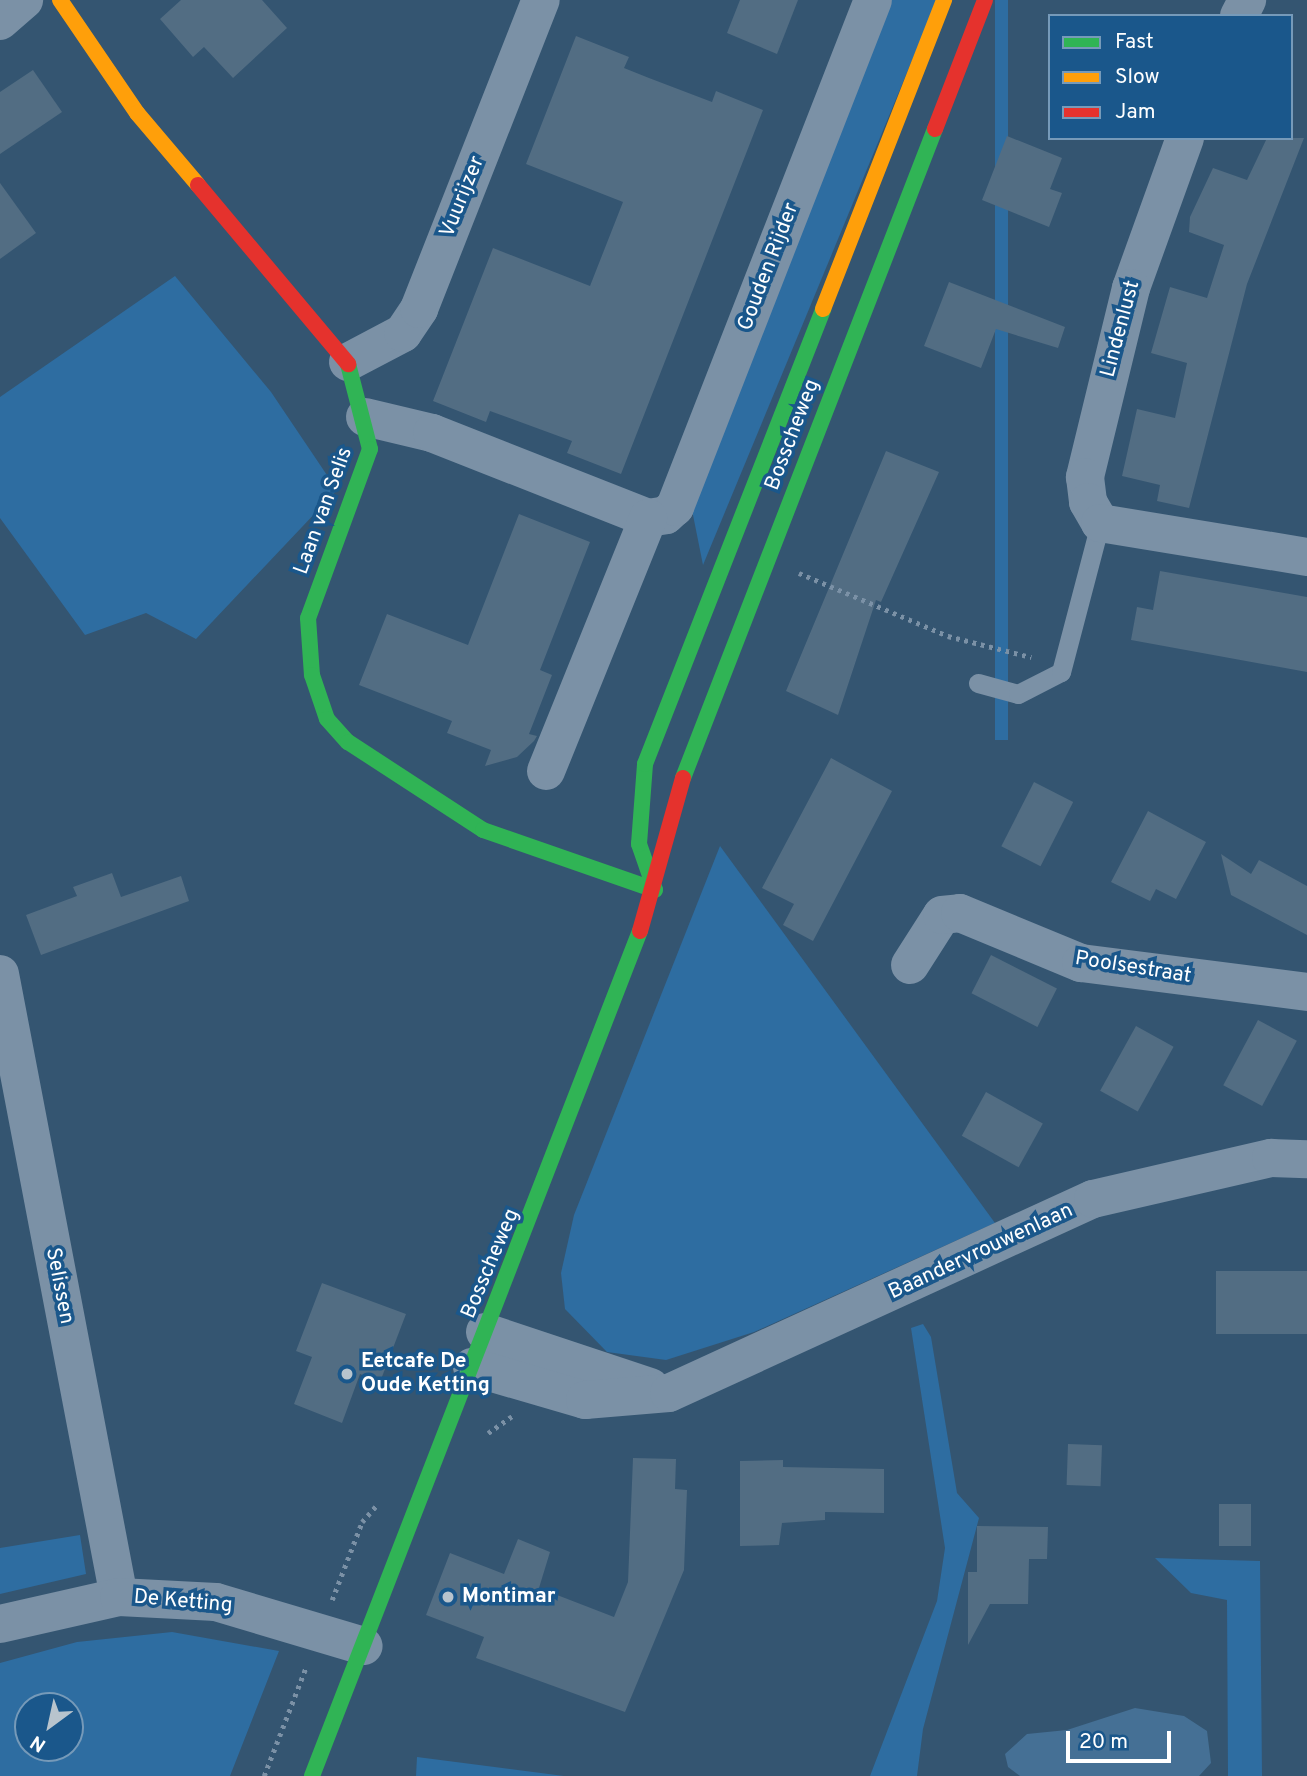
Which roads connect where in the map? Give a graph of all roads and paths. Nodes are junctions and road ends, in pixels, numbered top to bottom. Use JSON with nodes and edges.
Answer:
{"nodes":[{"id":1,"x":24,"y":0,"type":"edge"},
{"id":2,"x":60,"y":0,"type":"edge"},
{"id":3,"x":541,"y":0,"type":"edge"},
{"id":4,"x":873,"y":0,"type":"edge"},
{"id":5,"x":944,"y":0,"type":"edge"},
{"id":6,"x":985,"y":0,"type":"edge"},
{"id":7,"x":0,"y":21,"type":"edge"},
{"id":8,"x":1184,"y":140,"type":"edge"},
{"id":9,"x":348,"y":362,"type":"junction"},
{"id":10,"x":365,"y":417,"type":"junction"},
{"id":11,"x":648,"y":518,"type":"junction"},
{"id":12,"x":1100,"y":523,"type":"junction"},
{"id":13,"x":1307,"y":557,"type":"edge"},
{"id":14,"x":793,"y":571,"type":"dead end"},
{"id":15,"x":1054,"y":678,"type":"junction"},
{"id":16,"x":978,"y":683,"type":"dead end"},
{"id":17,"x":547,"y":771,"type":"dead end"},
{"id":18,"x":655,"y":890,"type":"junction"},
{"id":19,"x":910,"y":965,"type":"dead end"},
{"id":20,"x":0,"y":974,"type":"edge"},
{"id":21,"x":1307,"y":992,"type":"edge"},
{"id":22,"x":1307,"y":1159,"type":"edge"},
{"id":23,"x":479,"y":1349,"type":"junction"},
{"id":24,"x":119,"y":1597,"type":"junction"},
{"id":25,"x":0,"y":1624,"type":"edge"},
{"id":26,"x":320,"y":1630,"type":"junction"},
{"id":27,"x":364,"y":1646,"type":"junction"},
{"id":28,"x":314,"y":1774,"type":"edge"},
{"id":29,"x":264,"y":1776,"type":"edge"}],
"edges":[{"from":1,"to":7,"type":"street"},
{"from":2,"to":9,"type":"main road","name":"Laan van Selis"},
{"from":3,"to":9,"type":"street","name":"Vuurijzer"},
{"from":4,"to":11,"type":"street","name":"Gouden Rijder"},
{"from":5,"to":18,"type":"main road","name":"Bosscheweg"},
{"from":6,"to":18,"type":"main road","name":"Bosscheweg"},
{"from":8,"to":12,"type":"street","name":"Lindenlust"},
{"from":9,"to":10,"type":"main road","name":"Laan van Selis"},
{"from":10,"to":11,"type":"street"},
{"from":10,"to":18,"type":"main road","name":"Laan van Selis"},
{"from":11,"to":17,"type":"street"},
{"from":12,"to":13,"type":"street"},
{"from":12,"to":15,"type":"lane"},
{"from":14,"to":15,"type":"path"},
{"from":15,"to":16,"type":"lane"},
{"from":18,"to":23,"type":"main road","name":"Bosscheweg"},
{"from":19,"to":21,"type":"street","name":"Poolsestraat"},
{"from":20,"to":24,"type":"street","name":"Selissen"},
{"from":22,"to":23,"type":"street","name":"Baandervrouwenlaan"},
{"from":23,"to":27,"type":"main road","name":"Bosscheweg"},
{"from":24,"to":25,"type":"street","name":"De Ketting"},
{"from":24,"to":26,"type":"street","name":"De Ketting"},
{"from":26,"to":27,"type":"street","name":"De Ketting"},
{"from":26,"to":29,"type":"path"},
{"from":27,"to":28,"type":"main road","name":"Bosscheweg"}]}
